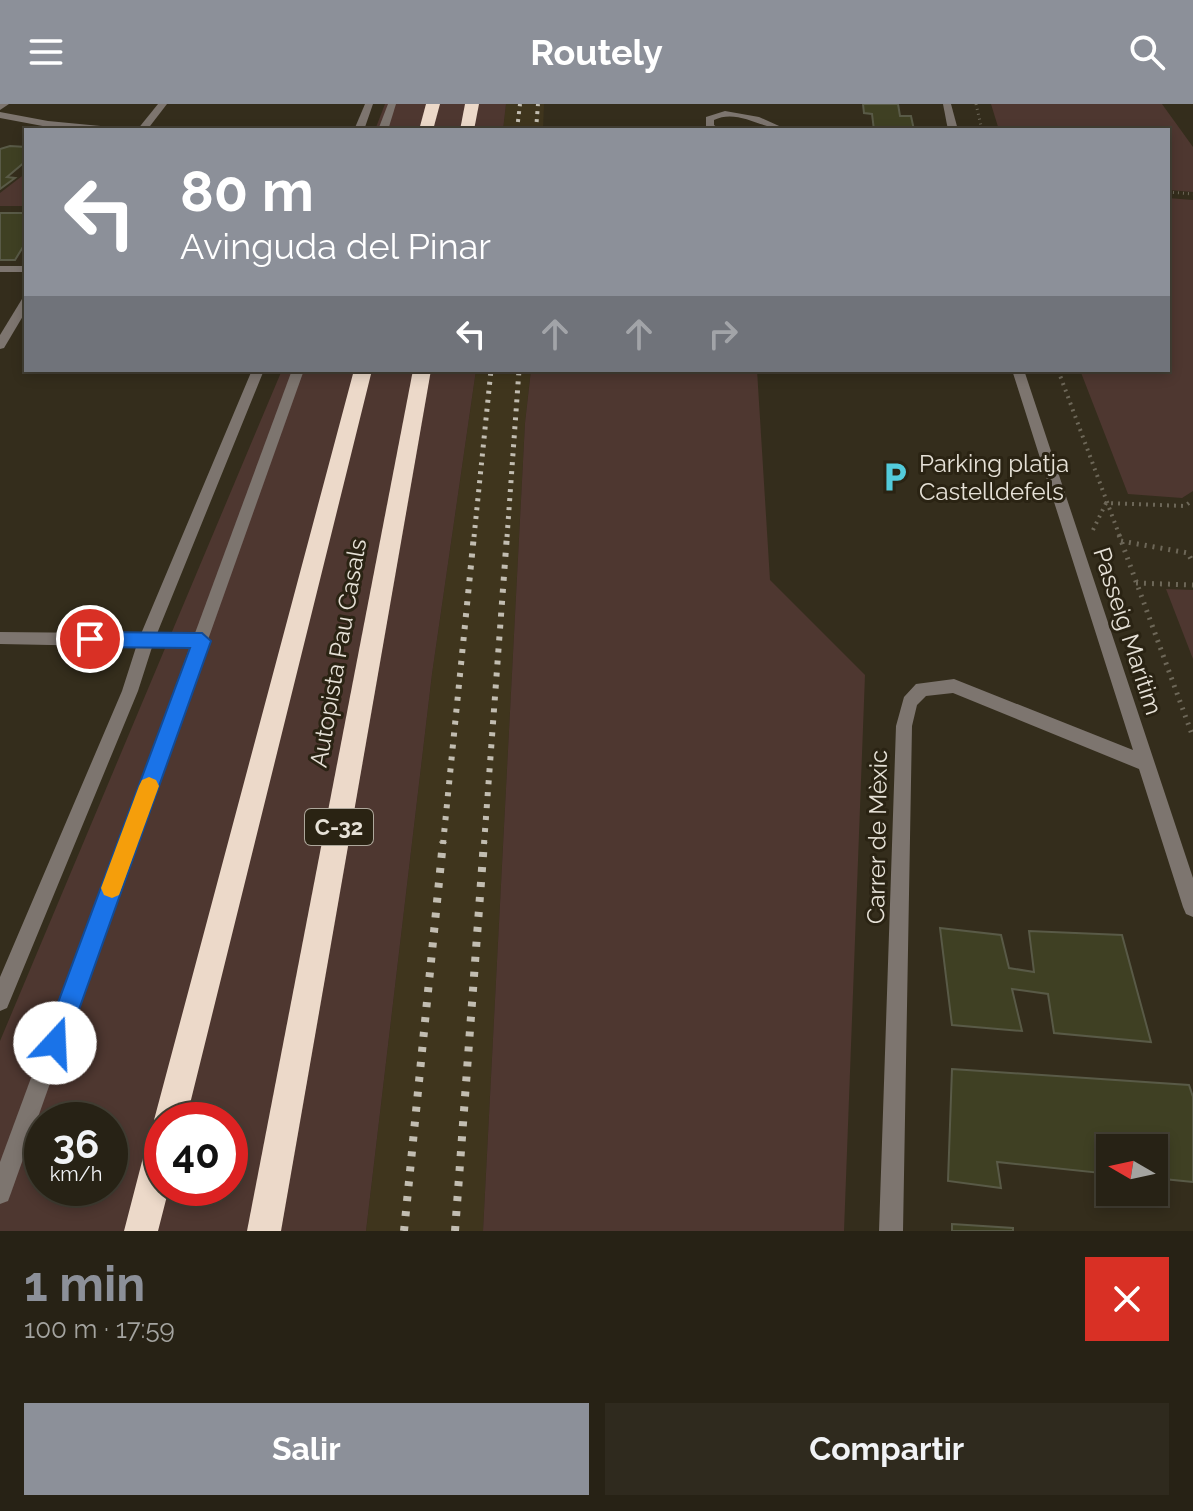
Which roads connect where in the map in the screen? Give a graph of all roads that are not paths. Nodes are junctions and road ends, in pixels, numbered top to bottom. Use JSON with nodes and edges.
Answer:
{"nodes":[{"id":1,"x":5,"y":104,"type":"edge"},
{"id":2,"x":163,"y":104,"type":"edge"},
{"id":3,"x":369,"y":104,"type":"edge"},
{"id":4,"x":392,"y":104,"type":"edge"},
{"id":5,"x":433,"y":104,"type":"edge"},
{"id":6,"x":472,"y":104,"type":"edge"},
{"id":7,"x":947,"y":104,"type":"edge"},
{"id":8,"x":760,"y":105,"type":"edge"},
{"id":9,"x":0,"y":107,"type":"edge"},
{"id":10,"x":0,"y":115,"type":"edge"},
{"id":11,"x":753,"y":121,"type":"edge"},
{"id":12,"x":90,"y":128,"type":"edge"},
{"id":13,"x":144,"y":128,"type":"edge"},
{"id":14,"x":360,"y":128,"type":"edge"},
{"id":15,"x":384,"y":128,"type":"edge"},
{"id":16,"x":427,"y":128,"type":"edge"},
{"id":17,"x":467,"y":128,"type":"edge"},
{"id":18,"x":712,"y":128,"type":"edge"},
{"id":19,"x":776,"y":128,"type":"edge"},
{"id":20,"x":953,"y":128,"type":"edge"},
{"id":21,"x":0,"y":269,"type":"edge"},
{"id":22,"x":24,"y":269,"type":"edge"},
{"id":23,"x":24,"y":304,"type":"edge"},
{"id":24,"x":0,"y":345,"type":"edge"},
{"id":25,"x":257,"y":372,"type":"edge"},
{"id":26,"x":297,"y":372,"type":"edge"},
{"id":27,"x":362,"y":372,"type":"edge"},
{"id":28,"x":422,"y":372,"type":"edge"},
{"id":29,"x":1019,"y":372,"type":"edge"},
{"id":30,"x":0,"y":638,"type":"edge"},
{"id":31,"x":146,"y":641,"type":"junction"},
{"id":32,"x":202,"y":641,"type":"junction"},
{"id":33,"x":1145,"y":763,"type":"junction"},
{"id":34,"x":1193,"y":907,"type":"edge"},
{"id":35,"x":0,"y":1001,"type":"edge"},
{"id":36,"x":175,"y":1102,"type":"edge"},
{"id":37,"x":0,"y":1193,"type":"edge"},
{"id":38,"x":147,"y":1206,"type":"edge"},
{"id":39,"x":141,"y":1231,"type":"edge"},
{"id":40,"x":264,"y":1231,"type":"edge"},
{"id":41,"x":891,"y":1231,"type":"edge"}],
"edges":[{"from":1,"to":9,"type":"street"},
{"from":2,"to":13,"type":"street"},
{"from":3,"to":14,"type":"street"},
{"from":4,"to":15,"type":"street"},
{"from":5,"to":16,"type":"highway"},
{"from":6,"to":17,"type":"highway"},
{"from":7,"to":20,"type":"street"},
{"from":8,"to":11,"type":"street"},
{"from":10,"to":12,"type":"street"},
{"from":11,"to":18,"type":"street"},
{"from":11,"to":19,"type":"street"},
{"from":21,"to":22,"type":"street"},
{"from":23,"to":24,"type":"street"},
{"from":25,"to":31,"type":"street"},
{"from":26,"to":32,"type":"street"},
{"from":27,"to":36,"type":"highway","name":"Autopista Pau Casals"},
{"from":28,"to":40,"type":"highway","name":"Autopista Pau Casals","number":"C-32"},
{"from":29,"to":33,"type":"street","name":"Passeig Marítim"},
{"from":30,"to":31,"type":"street"},
{"from":31,"to":32,"type":"street"},
{"from":31,"to":35,"type":"street"},
{"from":32,"to":37,"type":"street"},
{"from":33,"to":34,"type":"street","name":"Passeig Marítim"},
{"from":33,"to":41,"type":"street","name":"Carrer de Mèxic"},
{"from":38,"to":39,"type":"highway"}]}
